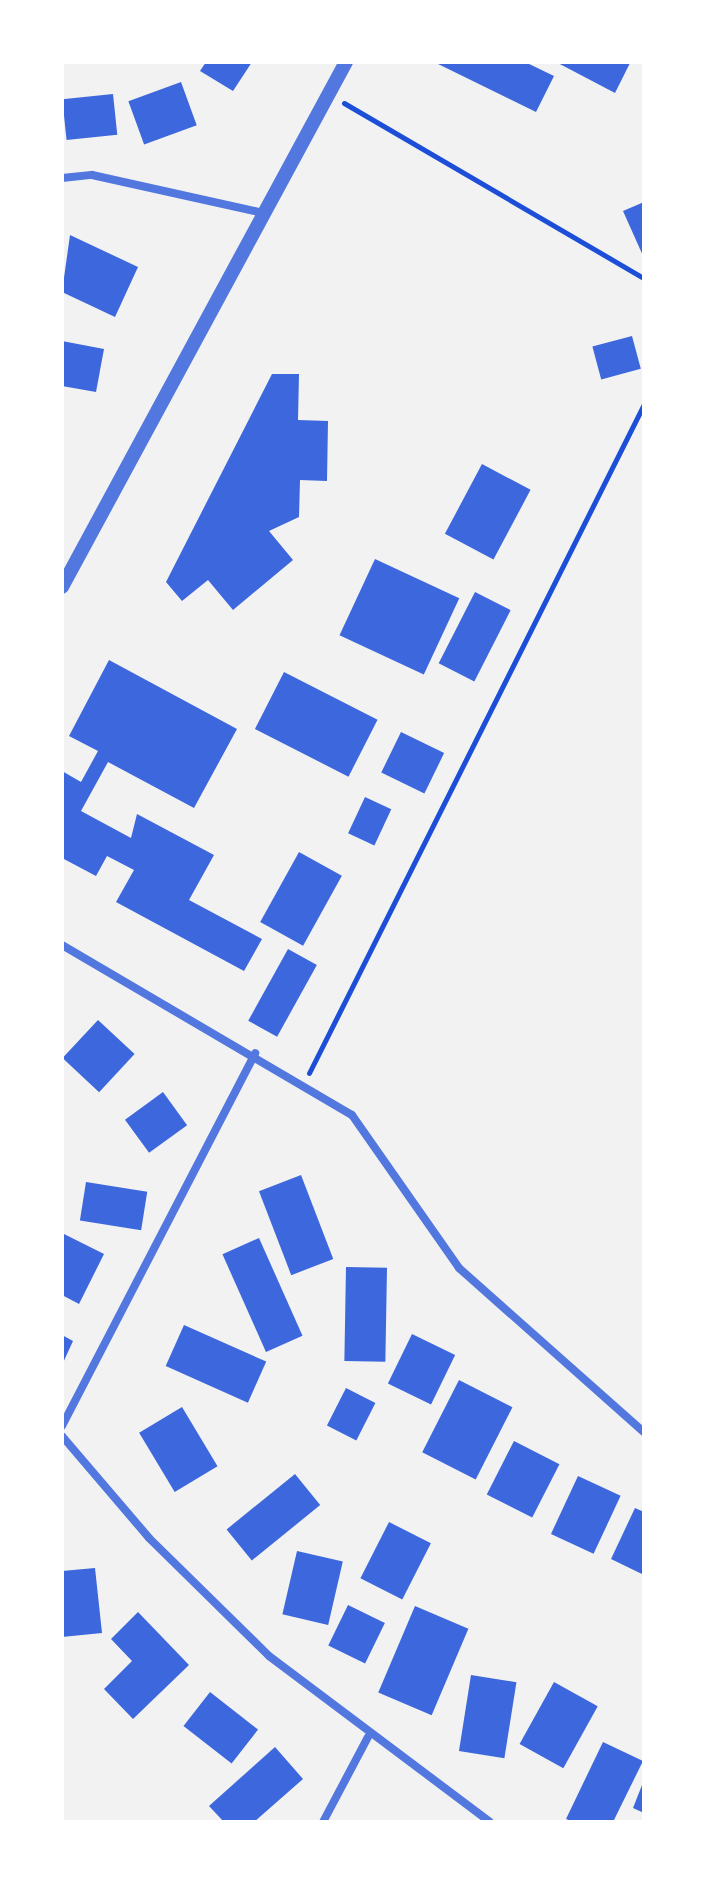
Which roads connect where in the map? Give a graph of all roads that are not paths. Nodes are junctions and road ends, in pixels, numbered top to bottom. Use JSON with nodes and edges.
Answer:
{"nodes":[{"id":1,"x":346,"y":62,"type":"edge"},
{"id":2,"x":62,"y":178,"type":"edge"},
{"id":3,"x":264,"y":213,"type":"junction"},
{"id":4,"x":62,"y":587,"type":"edge"},
{"id":5,"x":62,"y":945,"type":"edge"},
{"id":6,"x":255,"y":1053,"type":"junction"},
{"id":7,"x":62,"y":1426,"type":"edge"},
{"id":8,"x":644,"y":1432,"type":"edge"},
{"id":9,"x":62,"y":1436,"type":"edge"},
{"id":10,"x":368,"y":1737,"type":"junction"},
{"id":11,"x":323,"y":1822,"type":"edge"},
{"id":12,"x":490,"y":1822,"type":"edge"}],
"edges":[{"from":1,"to":3,"type":"street"},
{"from":2,"to":3,"type":"street"},
{"from":3,"to":4,"type":"street"},
{"from":5,"to":6,"type":"street"},
{"from":6,"to":7,"type":"street"},
{"from":6,"to":8,"type":"street"},
{"from":9,"to":10,"type":"street"},
{"from":10,"to":11,"type":"street"},
{"from":10,"to":12,"type":"street"}]}
